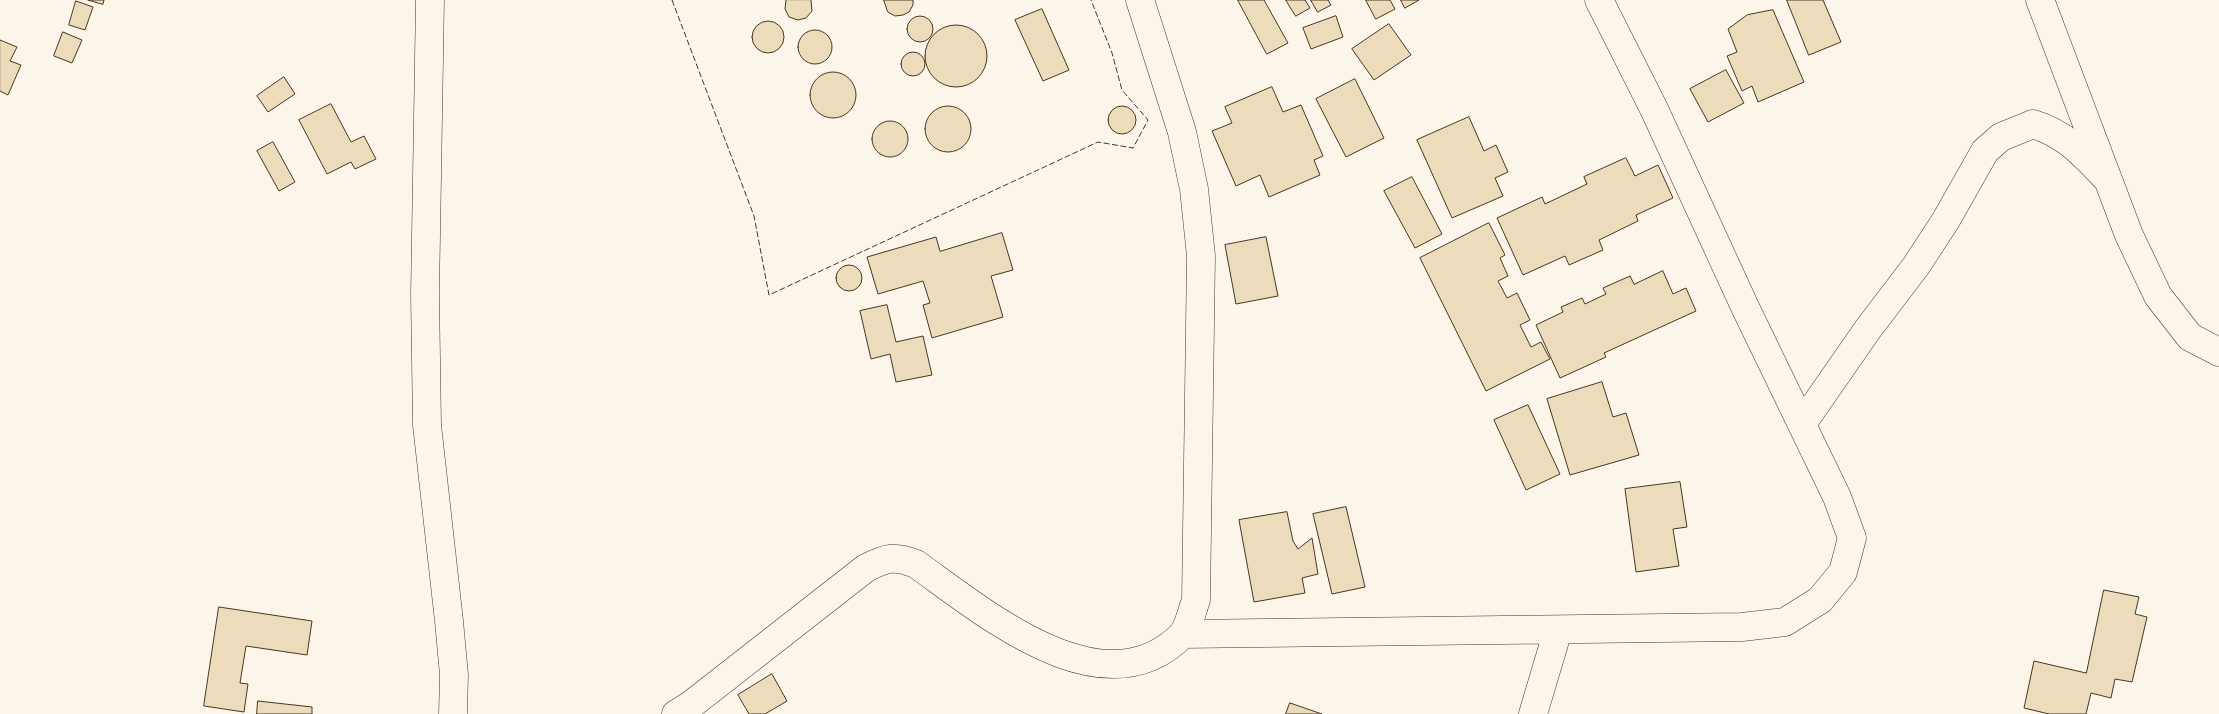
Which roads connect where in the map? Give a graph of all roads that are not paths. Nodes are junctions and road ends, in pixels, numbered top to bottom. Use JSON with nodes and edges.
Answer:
{"nodes":[{"id":1,"x":430,"y":0,"type":"edge"},
{"id":2,"x":1140,"y":0,"type":"edge"},
{"id":3,"x":1599,"y":0,"type":"edge"},
{"id":4,"x":2040,"y":0,"type":"edge"},
{"id":5,"x":2108,"y":180,"type":"junction"},
{"id":6,"x":2219,"y":352,"type":"edge"},
{"id":7,"x":1802,"y":424,"type":"junction"},
{"id":8,"x":1558,"y":630,"type":"junction"},
{"id":9,"x":1183,"y":634,"type":"junction"},
{"id":10,"x":453,"y":714,"type":"edge"},
{"id":11,"x":676,"y":714,"type":"edge"},
{"id":12,"x":1533,"y":714,"type":"edge"}],
"edges":[{"from":1,"to":10,"type":"street"},
{"from":2,"to":9,"type":"street"},
{"from":3,"to":7,"type":"street"},
{"from":4,"to":5,"type":"street"},
{"from":5,"to":6,"type":"street"},
{"from":5,"to":7,"type":"street"},
{"from":7,"to":8,"type":"street"},
{"from":8,"to":9,"type":"street"},
{"from":8,"to":12,"type":"street"},
{"from":9,"to":11,"type":"street"}]}
